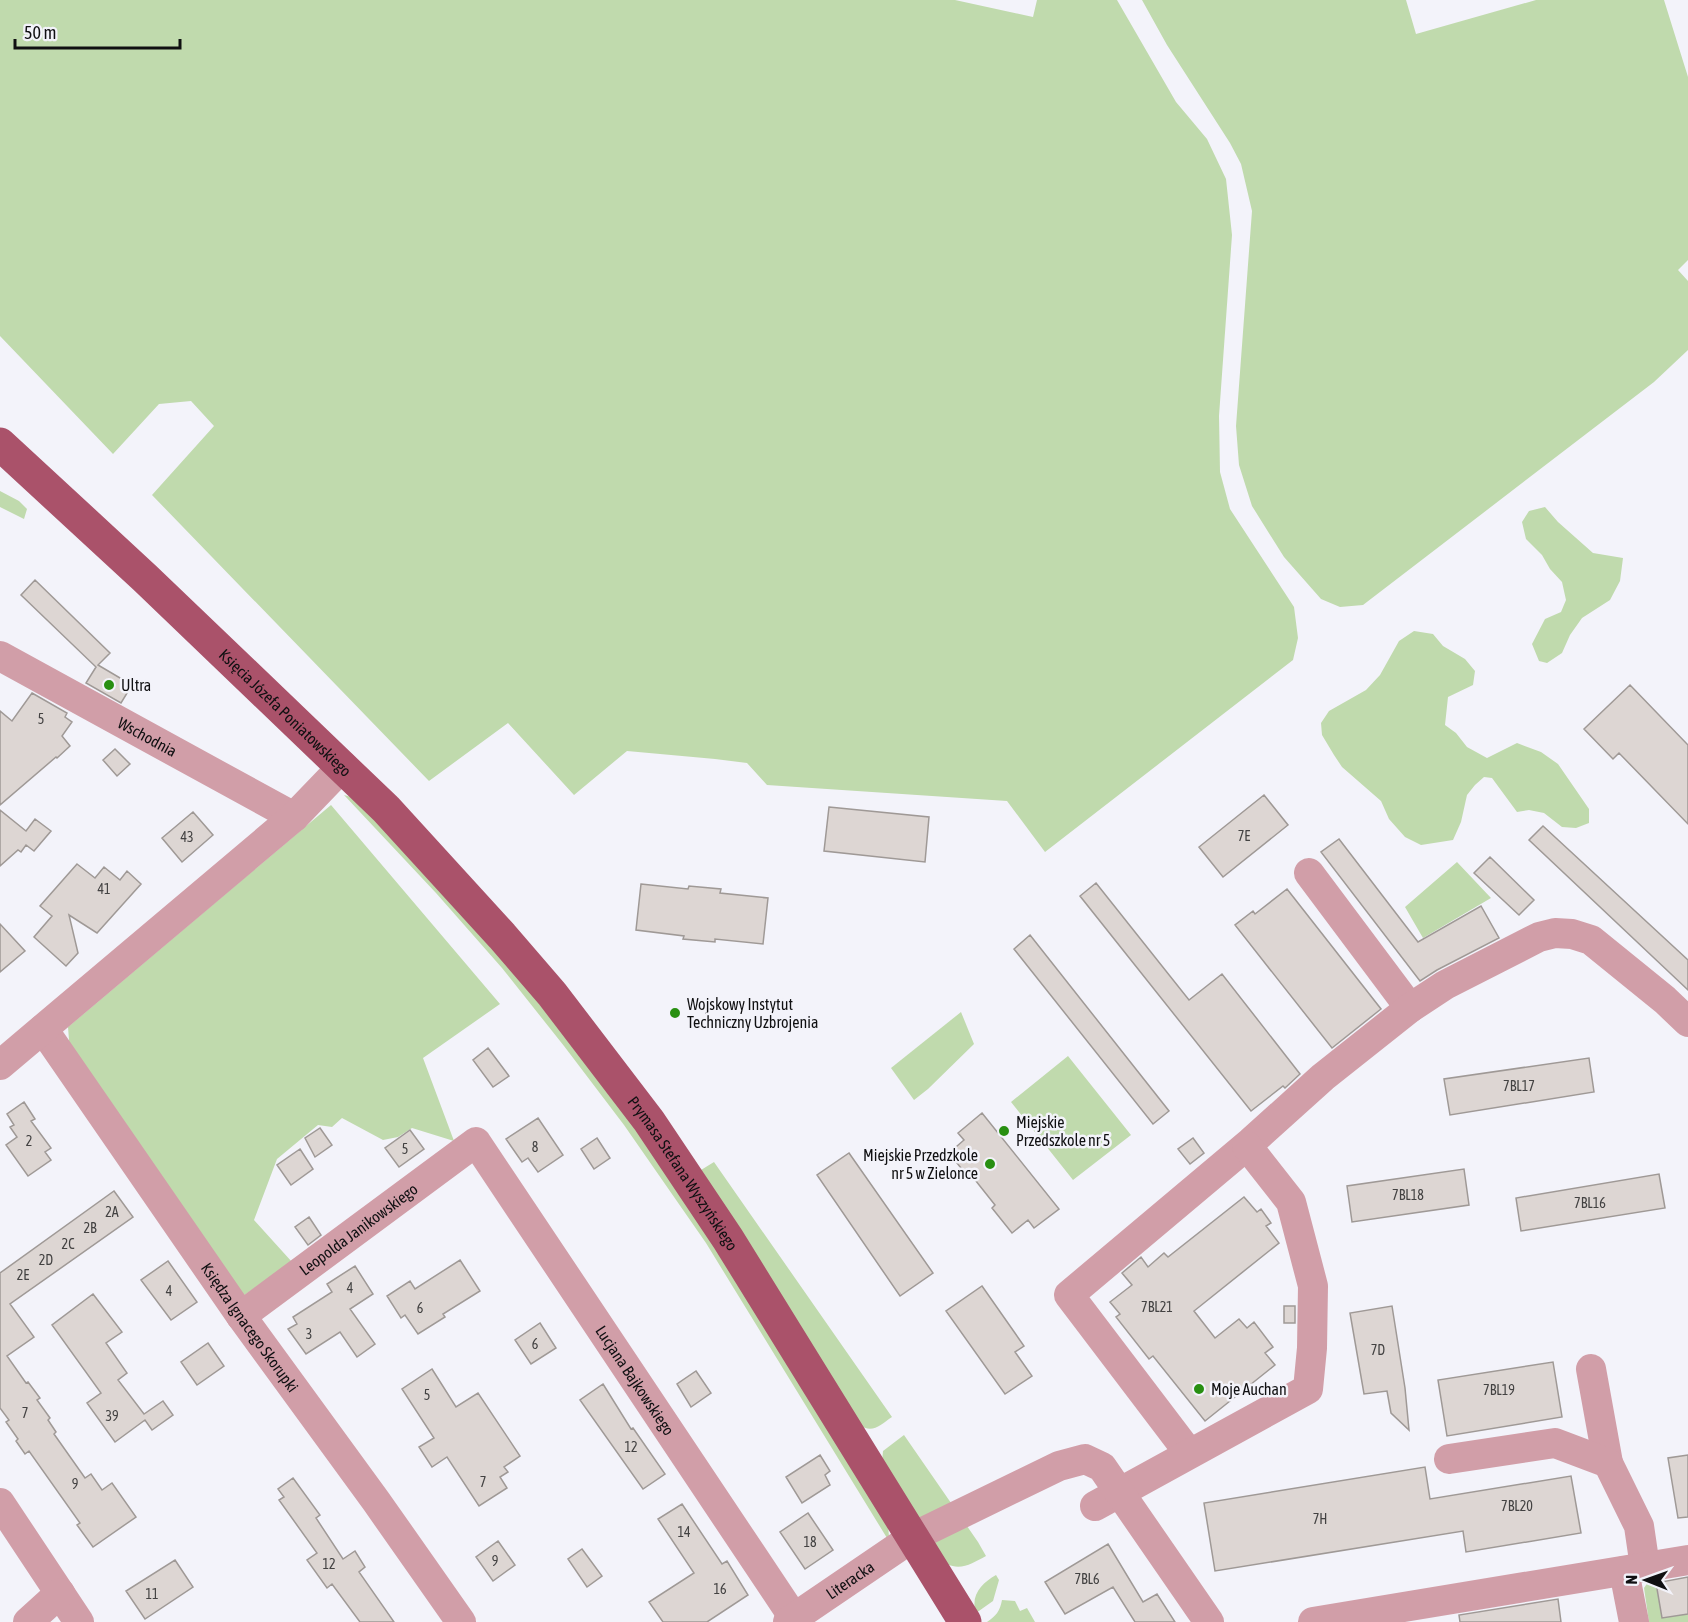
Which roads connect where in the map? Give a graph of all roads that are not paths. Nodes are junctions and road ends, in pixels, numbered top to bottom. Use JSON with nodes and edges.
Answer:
{"nodes":[{"id":1,"x":0,"y":444,"type":"edge"},
{"id":2,"x":0,"y":656,"type":"edge"},
{"id":3,"x":343,"y":766,"type":"junction"},
{"id":4,"x":294,"y":817,"type":"junction"},
{"id":5,"x":1309,"y":873,"type":"dead end"},
{"id":6,"x":1410,"y":1008,"type":"junction"},
{"id":7,"x":1688,"y":1022,"type":"edge"},
{"id":8,"x":43,"y":1029,"type":"junction"},
{"id":9,"x":0,"y":1065,"type":"edge"},
{"id":10,"x":476,"y":1142,"type":"joint"},
{"id":11,"x":1247,"y":1146,"type":"junction"},
{"id":12,"x":241,"y":1316,"type":"junction"},
{"id":13,"x":1591,"y":1370,"type":"dead end"},
{"id":14,"x":1189,"y":1453,"type":"junction"},
{"id":15,"x":1449,"y":1460,"type":"dead end"},
{"id":16,"x":1608,"y":1463,"type":"junction"},
{"id":17,"x":1108,"y":1499,"type":"junction"},
{"id":18,"x":0,"y":1503,"type":"edge"},
{"id":19,"x":913,"y":1537,"type":"junction"},
{"id":20,"x":1688,"y":1560,"type":"edge"},
{"id":21,"x":1634,"y":1569,"type":"junction"},
{"id":22,"x":60,"y":1593,"type":"junction"},
{"id":23,"x":791,"y":1620,"type":"edge"},
{"id":24,"x":28,"y":1622,"type":"edge"},
{"id":25,"x":79,"y":1622,"type":"edge"},
{"id":26,"x":461,"y":1622,"type":"edge"},
{"id":27,"x":965,"y":1622,"type":"edge"},
{"id":28,"x":1209,"y":1622,"type":"edge"},
{"id":29,"x":1313,"y":1622,"type":"edge"},
{"id":30,"x":1634,"y":1622,"type":"edge"}],
"edges":[{"from":1,"to":3,"type":"main road","name":"Księcia Józefa Poniatowskiego"},
{"from":2,"to":4,"type":"street","name":"Wschodnia"},
{"from":3,"to":4,"type":"street","name":"Księcia Józefa Poniatowskiego"},
{"from":3,"to":19,"type":"main road","name":"Prymasa Stefana Wyszyńskiego"},
{"from":4,"to":8,"type":"street","name":"Księcia Józefa Poniatowskiego"},
{"from":5,"to":6,"type":"street"},
{"from":6,"to":7,"type":"street"},
{"from":6,"to":11,"type":"street"},
{"from":8,"to":9,"type":"street","name":"Księcia Józefa Poniatowskiego"},
{"from":8,"to":12,"type":"street","name":"Księdza Ignacego Skorupki"},
{"from":10,"to":12,"type":"street","name":"Leopolda Janikowskiego"},
{"from":10,"to":23,"type":"street","name":"Lucjana Bajkowskiego"},
{"from":11,"to":14,"type":"street"},
{"from":11,"to":14,"type":"street"},
{"from":12,"to":26,"type":"street","name":"Księdza Ignacego Skorupki"},
{"from":13,"to":16,"type":"street"},
{"from":14,"to":17,"type":"street"},
{"from":15,"to":16,"type":"street"},
{"from":16,"to":21,"type":"street"},
{"from":17,"to":19,"type":"street","name":"Literacka"},
{"from":17,"to":28,"type":"street","name":"Literacka"},
{"from":18,"to":22,"type":"street"},
{"from":19,"to":23,"type":"street","name":"Literacka"},
{"from":19,"to":27,"type":"main road","name":"Prymasa Stefana Wyszyńskiego"},
{"from":20,"to":21,"type":"street"},
{"from":21,"to":29,"type":"street"},
{"from":21,"to":30,"type":"street"},
{"from":22,"to":24,"type":"street"},
{"from":22,"to":25,"type":"street"}]}
